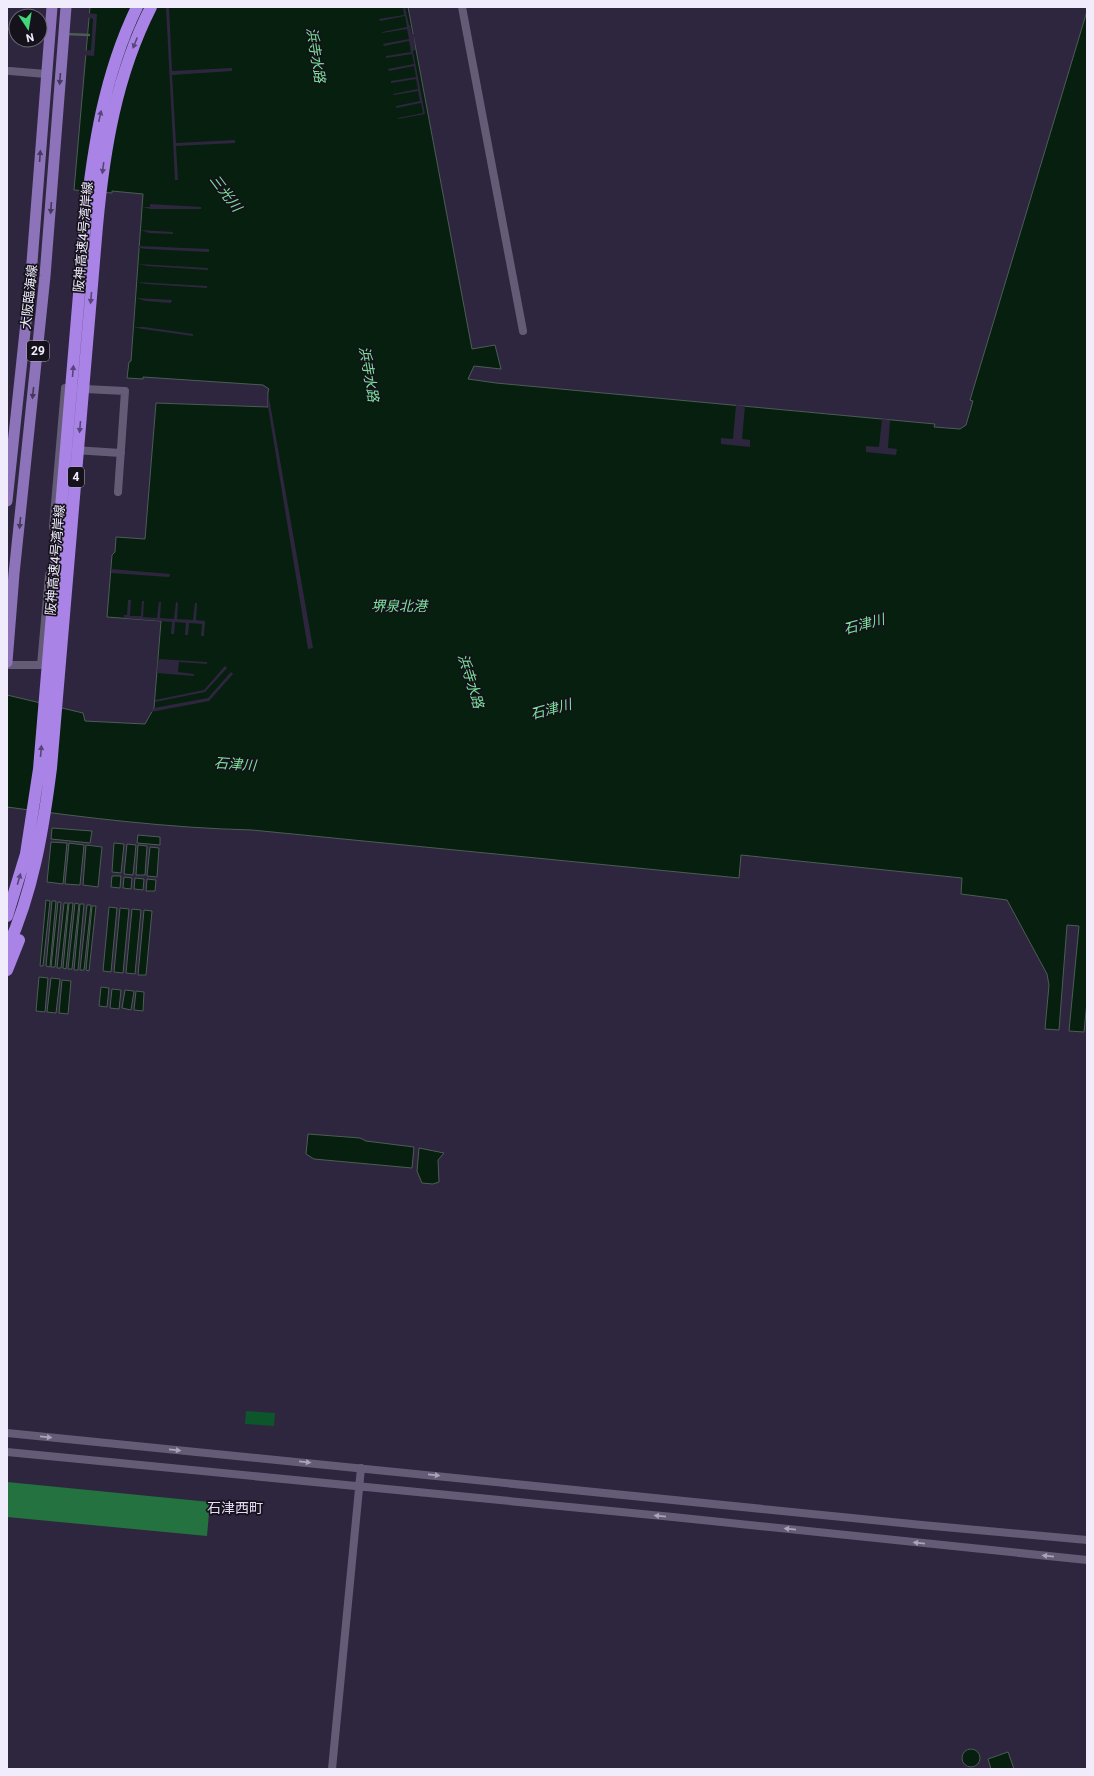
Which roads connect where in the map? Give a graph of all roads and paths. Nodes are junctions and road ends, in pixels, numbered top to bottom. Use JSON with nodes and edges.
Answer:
{"nodes":[{"id":1,"x":52,"y":7,"type":"edge"},
{"id":2,"x":66,"y":7,"type":"edge"},
{"id":3,"x":137,"y":7,"type":"edge"},
{"id":4,"x":151,"y":7,"type":"edge"},
{"id":5,"x":462,"y":7,"type":"edge"},
{"id":6,"x":10,"y":71,"type":"dead end"},
{"id":7,"x":46,"y":74,"type":"junction"},
{"id":8,"x":523,"y":332,"type":"dead end"},
{"id":9,"x":60,"y":450,"type":"junction"},
{"id":10,"x":121,"y":454,"type":"junction"},
{"id":11,"x":118,"y":492,"type":"dead end"},
{"id":12,"x":7,"y":502,"type":"edge"},
{"id":13,"x":7,"y":663,"type":"edge"},
{"id":14,"x":45,"y":818,"type":"junction"},
{"id":15,"x":7,"y":916,"type":"edge"},
{"id":16,"x":7,"y":949,"type":"edge"},
{"id":17,"x":7,"y":970,"type":"edge"},
{"id":18,"x":7,"y":1433,"type":"edge"},
{"id":19,"x":7,"y":1452,"type":"edge"},
{"id":20,"x":361,"y":1468,"type":"junction"},
{"id":21,"x":360,"y":1486,"type":"junction"},
{"id":22,"x":1087,"y":1540,"type":"edge"},
{"id":23,"x":1087,"y":1560,"type":"edge"},
{"id":24,"x":332,"y":1769,"type":"edge"}],
"edges":[{"from":1,"to":7,"type":"main road","name":"大阪臨海線","number":"29"},
{"from":2,"to":13,"type":"main road","name":"大阪臨海線","number":"29","one_way":true},
{"from":15,"to":3,"type":"highway","name":"阪神高速4号湾岸線","number":"4","one_way":true},
{"from":4,"to":14,"type":"highway","name":"阪神高速4号湾岸線","number":"4","one_way":true},
{"from":5,"to":8,"type":"street"},
{"from":6,"to":7,"type":"street"},
{"from":12,"to":7,"type":"main road","name":"大阪臨海線","number":"29","one_way":true},
{"from":9,"to":10,"type":"street"},
{"from":9,"to":10,"type":"street"},
{"from":9,"to":13,"type":"street"},
{"from":10,"to":11,"type":"street"},
{"from":14,"to":16,"type":"highway","name":"阪神高速4号湾岸線","number":"4"},
{"from":14,"to":17,"type":"highway"},
{"from":18,"to":20,"type":"street","one_way":true},
{"from":19,"to":21,"type":"street"},
{"from":20,"to":21,"type":"street"},
{"from":20,"to":22,"type":"street","one_way":true},
{"from":23,"to":21,"type":"street","one_way":true},
{"from":21,"to":24,"type":"street"}]}
